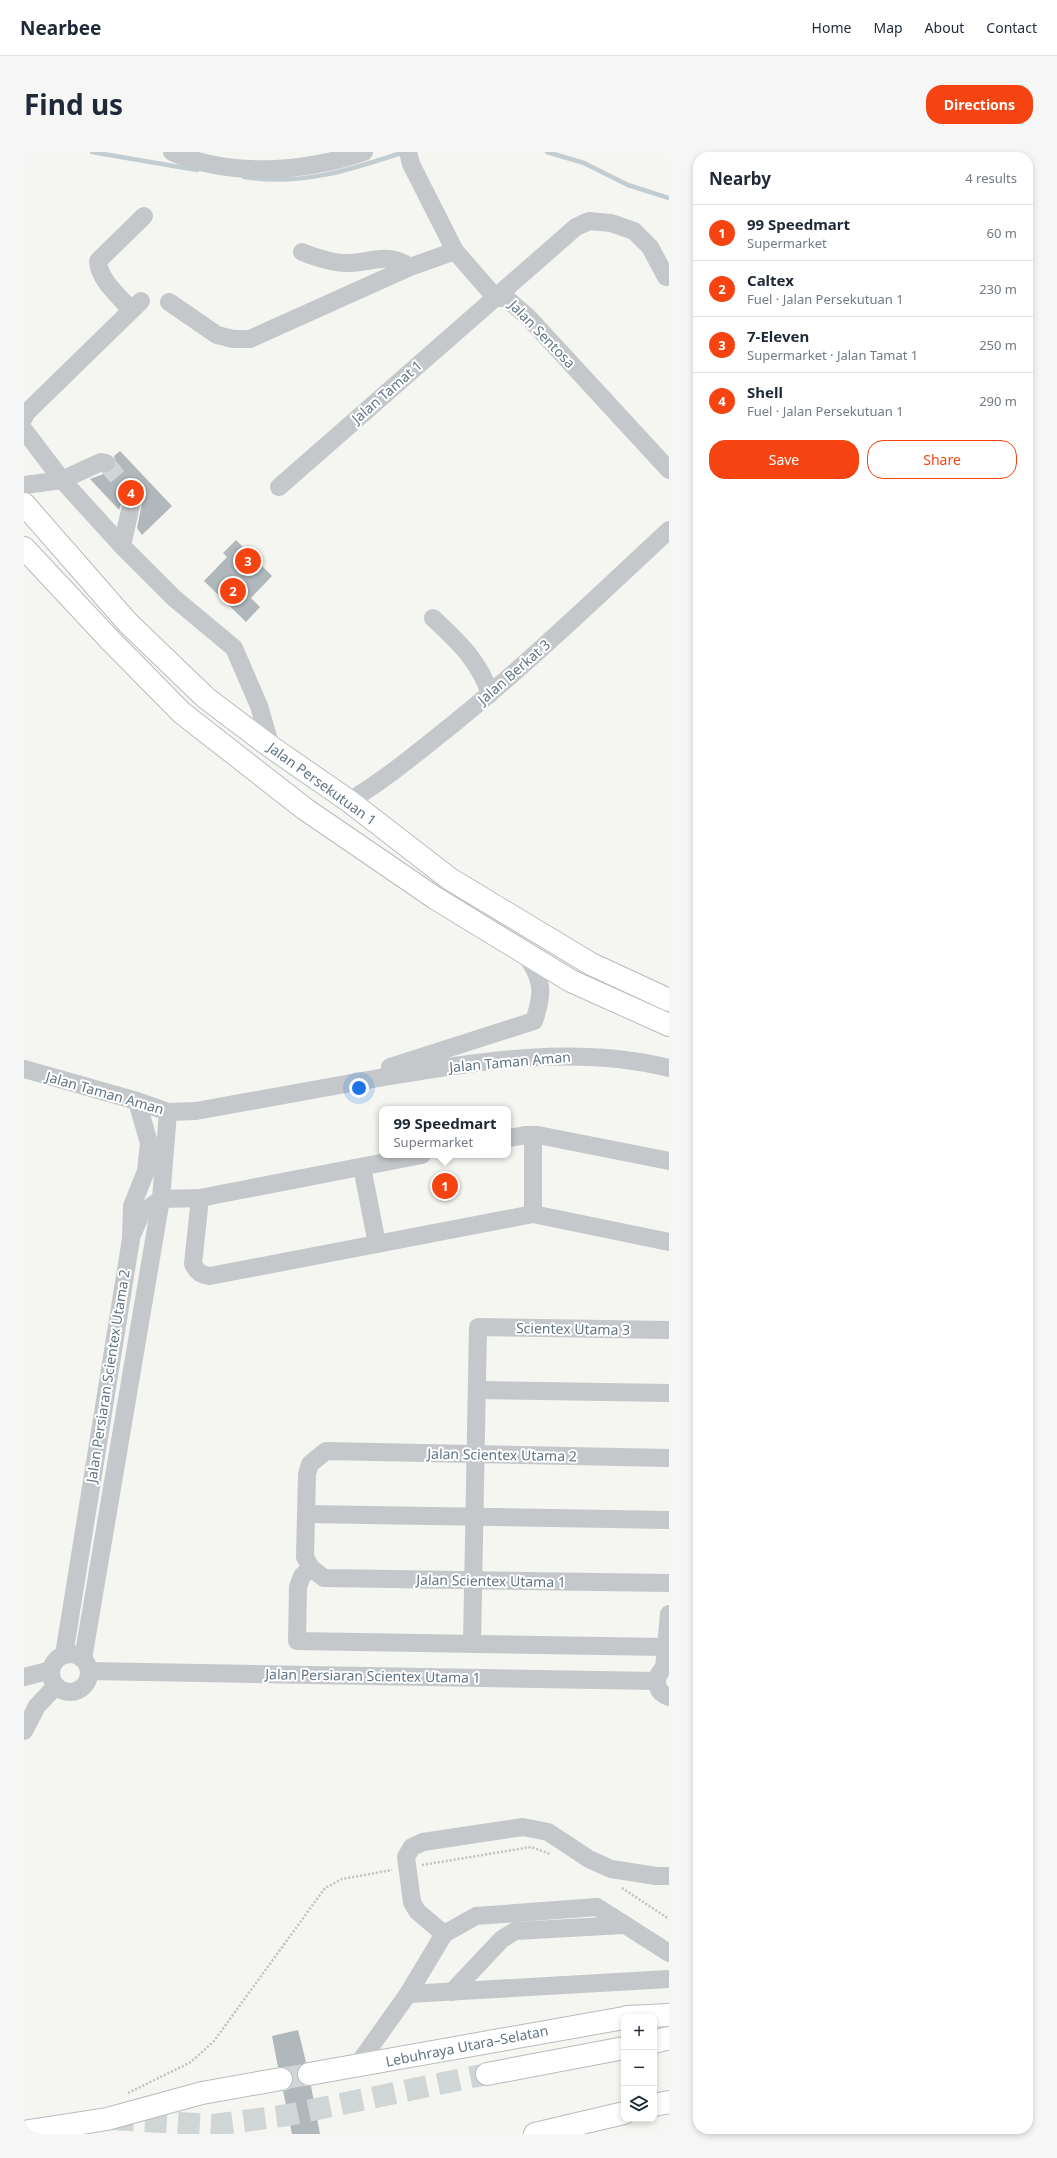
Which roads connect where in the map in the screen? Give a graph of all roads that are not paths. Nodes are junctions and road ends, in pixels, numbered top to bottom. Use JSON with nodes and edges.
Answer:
{"nodes":[{"id":1,"x":173,"y":152,"type":"edge"},
{"id":2,"x":364,"y":152,"type":"edge"},
{"id":3,"x":410,"y":158,"type":"edge"},
{"id":4,"x":144,"y":216,"type":"dead end"},
{"id":5,"x":455,"y":251,"type":"junction"},
{"id":6,"x":302,"y":252,"type":"dead end"},
{"id":7,"x":410,"y":267,"type":"junction"},
{"id":8,"x":666,"y":277,"type":"dead end"},
{"id":9,"x":496,"y":298,"type":"junction"},
{"id":10,"x":169,"y":302,"type":"dead end"},
{"id":11,"x":24,"y":418,"type":"edge"},
{"id":12,"x":24,"y":430,"type":"edge"},
{"id":13,"x":106,"y":463,"type":"dead end"},
{"id":14,"x":669,"y":470,"type":"edge"},
{"id":15,"x":62,"y":480,"type":"junction"},
{"id":16,"x":24,"y":485,"type":"edge"},
{"id":17,"x":279,"y":488,"type":"dead end"},
{"id":18,"x":132,"y":501,"type":"tunnel mouth"},
{"id":19,"x":24,"y":504,"type":"edge"},
{"id":20,"x":669,"y":530,"type":"edge"},
{"id":21,"x":122,"y":546,"type":"junction"},
{"id":22,"x":24,"y":548,"type":"edge"},
{"id":23,"x":433,"y":618,"type":"dead end"},
{"id":24,"x":490,"y":694,"type":"junction"},
{"id":25,"x":271,"y":747,"type":"junction"},
{"id":26,"x":349,"y":801,"type":"junction"},
{"id":27,"x":521,"y":949,"type":"junction"},
{"id":28,"x":669,"y":1000,"type":"edge"},
{"id":29,"x":669,"y":1025,"type":"edge"},
{"id":30,"x":669,"y":1068,"type":"edge"},
{"id":31,"x":24,"y":1069,"type":"edge"},
{"id":32,"x":328,"y":1087,"type":"junction"},
{"id":33,"x":137,"y":1101,"type":"junction"},
{"id":34,"x":168,"y":1112,"type":"junction"},
{"id":35,"x":533,"y":1135,"type":"junction"},
{"id":36,"x":511,"y":1138,"type":"edge"},
{"id":37,"x":407,"y":1158,"type":"edge"},
{"id":38,"x":669,"y":1161,"type":"edge"},
{"id":39,"x":362,"y":1167,"type":"junction"},
{"id":40,"x":200,"y":1198,"type":"junction"},
{"id":41,"x":161,"y":1199,"type":"junction"},
{"id":42,"x":533,"y":1214,"type":"junction"},
{"id":43,"x":131,"y":1239,"type":"junction"},
{"id":44,"x":669,"y":1242,"type":"edge"},
{"id":45,"x":377,"y":1244,"type":"junction"},
{"id":46,"x":669,"y":1330,"type":"edge"},
{"id":47,"x":477,"y":1390,"type":"junction"},
{"id":48,"x":669,"y":1393,"type":"edge"},
{"id":49,"x":476,"y":1454,"type":"junction"},
{"id":50,"x":669,"y":1458,"type":"edge"},
{"id":51,"x":306,"y":1514,"type":"junction"},
{"id":52,"x":474,"y":1517,"type":"junction"},
{"id":53,"x":669,"y":1520,"type":"edge"},
{"id":54,"x":313,"y":1571,"type":"junction"},
{"id":55,"x":474,"y":1581,"type":"junction"},
{"id":56,"x":669,"y":1583,"type":"edge"},
{"id":57,"x":669,"y":1614,"type":"edge"},
{"id":58,"x":472,"y":1644,"type":"junction"},
{"id":59,"x":665,"y":1647,"type":"junction"},
{"id":60,"x":64,"y":1655,"type":"junction"},
{"id":61,"x":86,"y":1665,"type":"junction"},
{"id":62,"x":663,"y":1672,"type":"edge"},
{"id":63,"x":24,"y":1677,"type":"edge"},
{"id":64,"x":54,"y":1678,"type":"junction"},
{"id":65,"x":669,"y":1697,"type":"edge"},
{"id":66,"x":24,"y":1731,"type":"edge"},
{"id":67,"x":669,"y":1876,"type":"edge"},
{"id":68,"x":623,"y":1925,"type":"junction"},
{"id":69,"x":444,"y":1934,"type":"junction"},
{"id":70,"x":669,"y":1953,"type":"edge"},
{"id":71,"x":669,"y":1980,"type":"edge"},
{"id":72,"x":452,"y":1992,"type":"junction"},
{"id":73,"x":408,"y":1994,"type":"junction"},
{"id":74,"x":669,"y":2015,"type":"edge"},
{"id":75,"x":657,"y":2016,"type":"edge"},
{"id":76,"x":621,"y":2019,"type":"edge"},
{"id":77,"x":669,"y":2038,"type":"edge"},
{"id":78,"x":657,"y":2041,"type":"edge"},
{"id":79,"x":621,"y":2049,"type":"edge"},
{"id":80,"x":356,"y":2066,"type":"junction"},
{"id":81,"x":309,"y":2074,"type":"tunnel mouth"},
{"id":82,"x":487,"y":2074,"type":"tunnel mouth"},
{"id":83,"x":281,"y":2079,"type":"tunnel mouth"},
{"id":84,"x":669,"y":2102,"type":"edge"},
{"id":85,"x":657,"y":2104,"type":"edge"},
{"id":86,"x":621,"y":2113,"type":"edge"},
{"id":87,"x":24,"y":2132,"type":"edge"},
{"id":88,"x":534,"y":2134,"type":"edge"}],
"edges":[{"from":1,"to":2,"type":"street"},
{"from":3,"to":5,"type":"street","name":"Jalan Sentosa"},
{"from":4,"to":11,"type":"street"},
{"from":5,"to":7,"type":"street"},
{"from":5,"to":9,"type":"street","name":"Jalan Sentosa"},
{"from":6,"to":7,"type":"street"},
{"from":7,"to":10,"type":"street"},
{"from":8,"to":9,"type":"street","name":"Jalan Tamat 1"},
{"from":9,"to":14,"type":"street","name":"Jalan Sentosa"},
{"from":9,"to":17,"type":"street","name":"Jalan Tamat 1"},
{"from":12,"to":15,"type":"street"},
{"from":13,"to":15,"type":"street"},
{"from":15,"to":16,"type":"street"},
{"from":15,"to":21,"type":"street"},
{"from":18,"to":21,"type":"street"},
{"from":19,"to":25,"type":"highway","name":"Jalan Persekutuan 1"},
{"from":20,"to":24,"type":"street","name":"Jalan Berkat 3"},
{"from":21,"to":25,"type":"street"},
{"from":22,"to":27,"type":"highway","name":"Jalan Persekutuan 1"},
{"from":23,"to":24,"type":"street"},
{"from":24,"to":26,"type":"street","name":"Jalan Berkat 3"},
{"from":25,"to":26,"type":"highway","name":"Jalan Persekutuan 1"},
{"from":26,"to":28,"type":"highway","name":"Jalan Persekutuan 1"},
{"from":27,"to":29,"type":"highway","name":"Jalan Persekutuan 1"},
{"from":27,"to":32,"type":"street","name":"Jalan Taman Aman"},
{"from":30,"to":32,"type":"street","name":"Jalan Taman Aman"},
{"from":31,"to":33,"type":"street","name":"Jalan Taman Aman"},
{"from":32,"to":34,"type":"street","name":"Jalan Taman Aman"},
{"from":33,"to":34,"type":"street","name":"Jalan Taman Aman"},
{"from":33,"to":43,"type":"street","name":"Jalan Persiaran Scientex Utama 2"},
{"from":34,"to":41,"type":"street","name":"Jalan Persiaran Scientex Utama 2"},
{"from":35,"to":36,"type":"street"},
{"from":35,"to":38,"type":"street"},
{"from":35,"to":42,"type":"street"},
{"from":37,"to":39,"type":"street"},
{"from":39,"to":40,"type":"street"},
{"from":39,"to":45,"type":"street"},
{"from":40,"to":41,"type":"street"},
{"from":40,"to":45,"type":"street"},
{"from":41,"to":43,"type":"street"},
{"from":41,"to":61,"type":"street","name":"Jalan Persiaran Scientex Utama 2"},
{"from":42,"to":44,"type":"street"},
{"from":42,"to":45,"type":"street"},
{"from":43,"to":60,"type":"street","name":"Jalan Persiaran Scientex Utama 2"},
{"from":46,"to":47,"type":"street","name":"Scientex Utama 3"},
{"from":47,"to":48,"type":"street"},
{"from":47,"to":49,"type":"street"},
{"from":49,"to":50,"type":"street","name":"Jalan Scientex Utama 2"},
{"from":49,"to":51,"type":"street","name":"Jalan Scientex Utama 2"},
{"from":49,"to":52,"type":"street"},
{"from":51,"to":52,"type":"street"},
{"from":51,"to":54,"type":"street"},
{"from":52,"to":53,"type":"street"},
{"from":52,"to":55,"type":"street"},
{"from":54,"to":55,"type":"street","name":"Jalan Scientex Utama 1"},
{"from":54,"to":58,"type":"street"},
{"from":55,"to":56,"type":"street","name":"Jalan Scientex Utama 1"},
{"from":55,"to":58,"type":"street"},
{"from":57,"to":59,"type":"street"},
{"from":58,"to":59,"type":"street"},
{"from":59,"to":62,"type":"street"},
{"from":60,"to":61,"type":"street"},
{"from":60,"to":64,"type":"street"},
{"from":61,"to":62,"type":"street","name":"Jalan Persiaran Scientex Utama 1"},
{"from":61,"to":64,"type":"street"},
{"from":62,"to":65,"type":"street"},
{"from":63,"to":64,"type":"street"},
{"from":64,"to":66,"type":"street"},
{"from":67,"to":69,"type":"street","bridge":true},
{"from":68,"to":69,"type":"street"},
{"from":68,"to":70,"type":"street"},
{"from":68,"to":72,"type":"street"},
{"from":69,"to":73,"type":"street"},
{"from":71,"to":72,"type":"street"},
{"from":72,"to":73,"type":"street"},
{"from":73,"to":80,"type":"street"},
{"from":74,"to":75,"type":"highway"},
{"from":76,"to":80,"type":"highway","name":"Lebuhraya Utara–Selatan"},
{"from":77,"to":78,"type":"highway"},
{"from":79,"to":82,"type":"highway"},
{"from":80,"to":81,"type":"highway","name":"Lebuhraya Utara–Selatan"},
{"from":83,"to":87,"type":"highway"},
{"from":84,"to":85,"type":"highway"},
{"from":86,"to":88,"type":"highway"}]}
